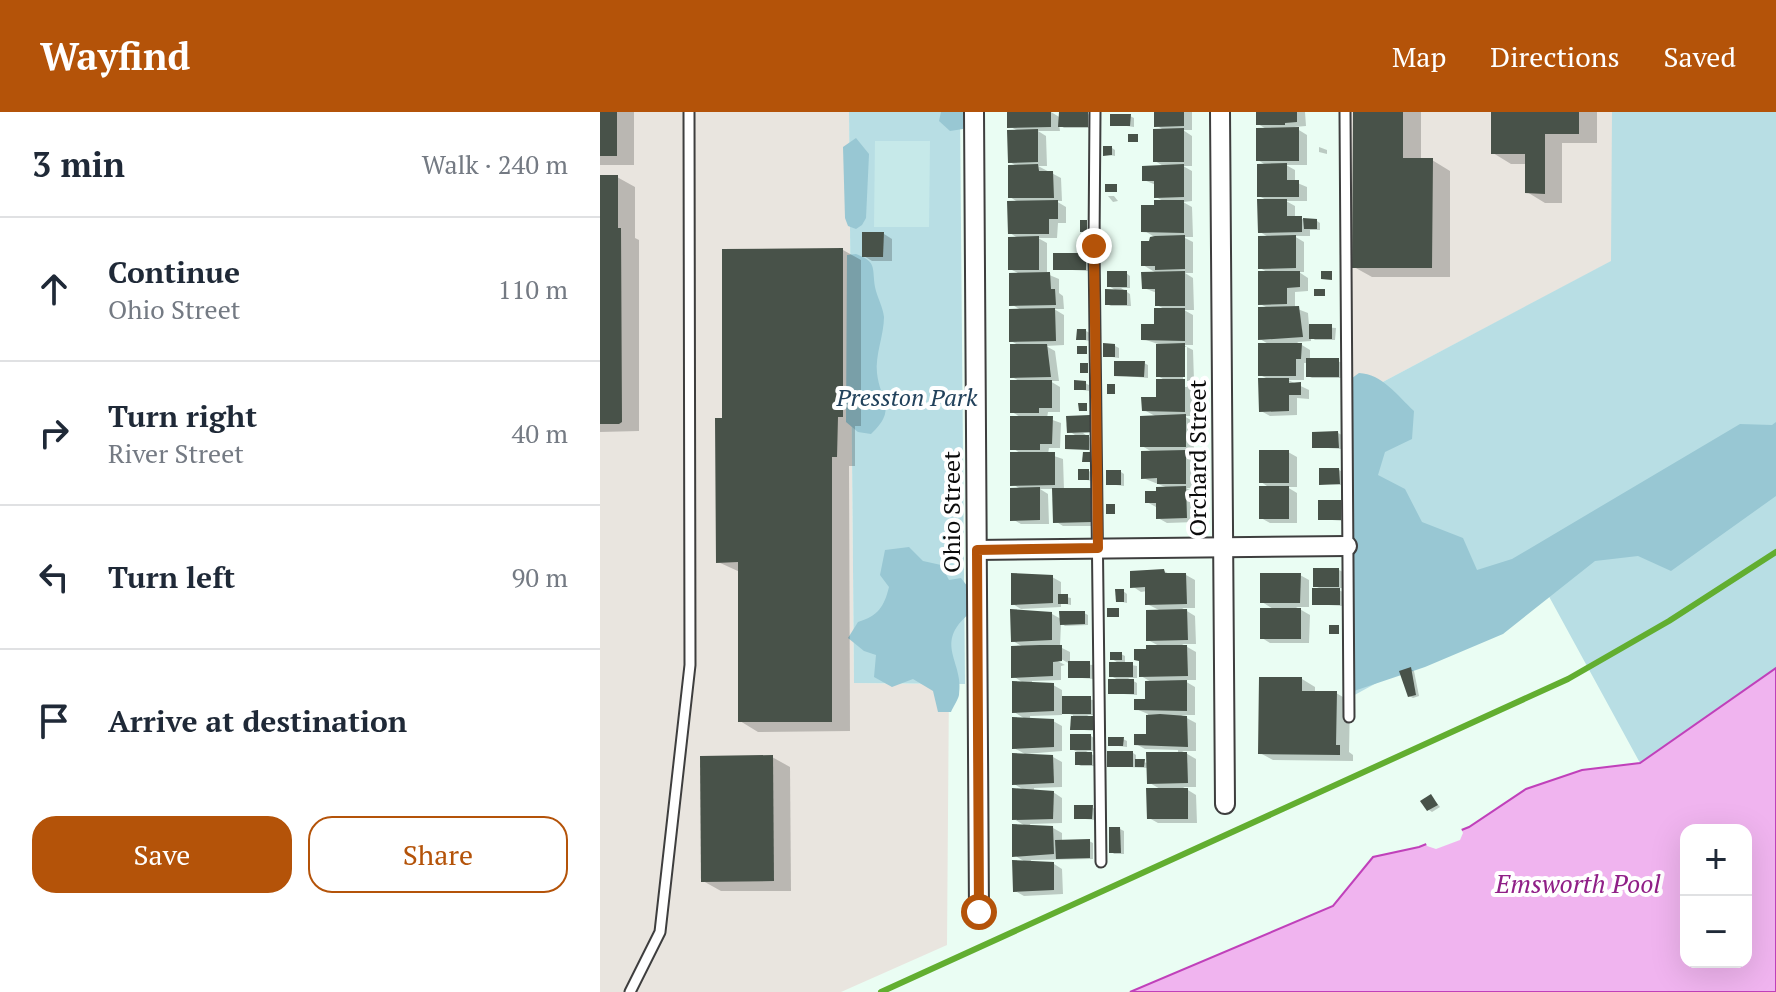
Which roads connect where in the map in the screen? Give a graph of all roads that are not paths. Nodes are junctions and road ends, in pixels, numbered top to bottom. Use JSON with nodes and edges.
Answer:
{"nodes":[{"id":1,"x":689,"y":112,"type":"edge"},
{"id":2,"x":974,"y":112,"type":"edge"},
{"id":3,"x":1095,"y":112,"type":"edge"},
{"id":4,"x":1220,"y":112,"type":"edge"},
{"id":5,"x":1345,"y":112,"type":"edge"},
{"id":6,"x":1347,"y":546,"type":"junction"},
{"id":7,"x":1222,"y":547,"type":"junction"},
{"id":8,"x":1098,"y":548,"type":"junction"},
{"id":9,"x":977,"y":550,"type":"junction"},
{"id":10,"x":1349,"y":717,"type":"dead end"},
{"id":11,"x":1225,"y":804,"type":"dead end"},
{"id":12,"x":1101,"y":862,"type":"dead end"},
{"id":13,"x":979,"y":912,"type":"dead end"},
{"id":14,"x":630,"y":992,"type":"edge"}],
"edges":[{"from":1,"to":14,"type":"lane"},
{"from":2,"to":9,"type":"street","name":"Ohio Street"},
{"from":3,"to":8,"type":"lane"},
{"from":4,"to":7,"type":"street","name":"Orchard Street"},
{"from":5,"to":6,"type":"lane"},
{"from":6,"to":7,"type":"street"},
{"from":6,"to":10,"type":"lane"},
{"from":7,"to":8,"type":"street"},
{"from":7,"to":11,"type":"street","name":"Orchard Street"},
{"from":8,"to":9,"type":"street"},
{"from":8,"to":12,"type":"lane"},
{"from":9,"to":13,"type":"street","name":"Ohio Street"}]}
